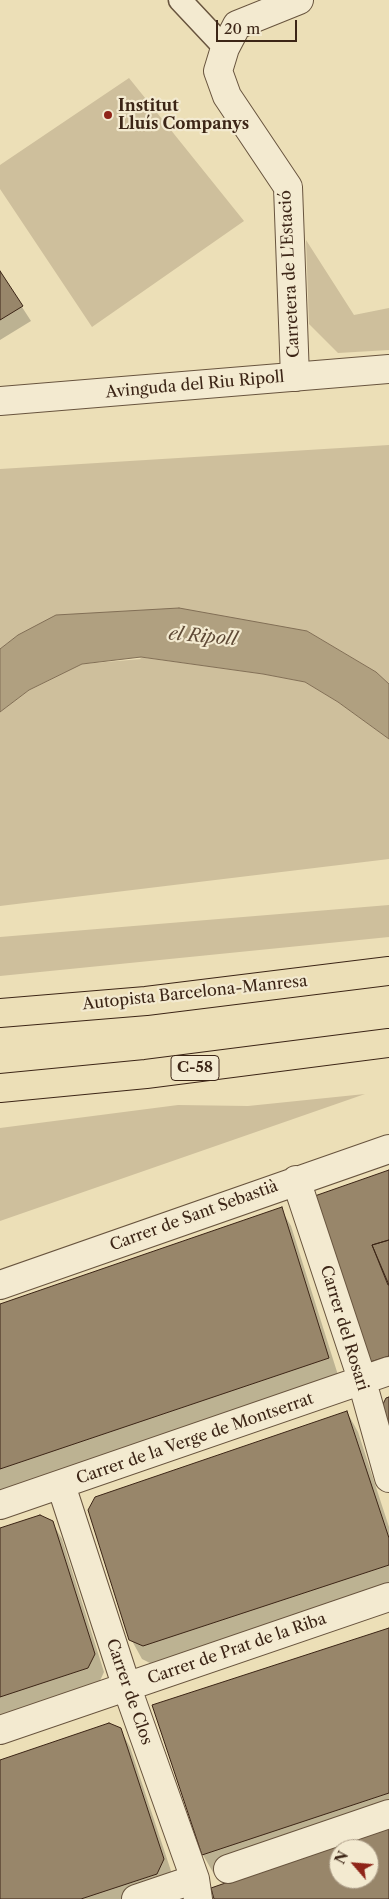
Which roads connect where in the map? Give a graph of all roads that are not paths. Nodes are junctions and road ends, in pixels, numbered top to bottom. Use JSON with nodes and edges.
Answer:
{"nodes":[{"id":1,"x":180,"y":0,"type":"edge"},
{"id":2,"x":299,"y":0,"type":"edge"},
{"id":3,"x":225,"y":48,"type":"junction"},
{"id":4,"x":389,"y":369,"type":"edge"},
{"id":5,"x":295,"y":377,"type":"junction"},
{"id":6,"x":0,"y":401,"type":"edge"},
{"id":7,"x":389,"y":971,"type":"edge"},
{"id":8,"x":0,"y":1013,"type":"edge"},
{"id":9,"x":389,"y":1042,"type":"edge"},
{"id":10,"x":0,"y":1088,"type":"edge"},
{"id":11,"x":389,"y":1149,"type":"edge"},
{"id":12,"x":296,"y":1180,"type":"junction"},
{"id":13,"x":0,"y":1285,"type":"edge"},
{"id":14,"x":389,"y":1371,"type":"edge"},
{"id":15,"x":360,"y":1381,"type":"junction"},
{"id":16,"x":389,"y":1478,"type":"edge"},
{"id":17,"x":61,"y":1485,"type":"junction"},
{"id":18,"x":0,"y":1505,"type":"edge"},
{"id":19,"x":389,"y":1597,"type":"edge"},
{"id":20,"x":127,"y":1688,"type":"junction"},
{"id":21,"x":0,"y":1730,"type":"edge"},
{"id":22,"x":389,"y":1814,"type":"edge"},
{"id":23,"x":228,"y":1869,"type":"dead end"},
{"id":24,"x":196,"y":1889,"type":"edge"},
{"id":25,"x":136,"y":1899,"type":"edge"}],
"edges":[{"from":1,"to":3,"type":"street"},
{"from":2,"to":3,"type":"street","name":"Carretera de L'Estació"},
{"from":3,"to":5,"type":"street","name":"Carretera de L'Estació"},
{"from":4,"to":5,"type":"street","name":"Avinguda del Riu Ripoll"},
{"from":5,"to":6,"type":"street","name":"Avinguda del Riu Ripoll"},
{"from":7,"to":8,"type":"highway","name":"Autopista Barcelona-Manresa"},
{"from":9,"to":10,"type":"highway","number":"C-58"},
{"from":11,"to":12,"type":"street","name":"Carrer de Sant Sebastià"},
{"from":12,"to":13,"type":"street","name":"Carrer de Sant Sebastià"},
{"from":12,"to":15,"type":"street","name":"Carrer del Rosari"},
{"from":14,"to":15,"type":"street","name":"Carrer de la Verge de Montserrat"},
{"from":15,"to":16,"type":"street","name":"Carrer del Rosari"},
{"from":15,"to":17,"type":"street","name":"Carrer de la Verge de Montserrat"},
{"from":17,"to":18,"type":"street","name":"Carrer de la Verge de Montserrat"},
{"from":17,"to":20,"type":"street","name":"Carrer de Clos"},
{"from":19,"to":20,"type":"street","name":"Carrer de Prat de la Riba"},
{"from":20,"to":21,"type":"street","name":"Carrer de Prat de la Riba"},
{"from":20,"to":24,"type":"street","name":"Carrer de Clos"},
{"from":22,"to":23,"type":"street"},
{"from":24,"to":25,"type":"street"}]}
